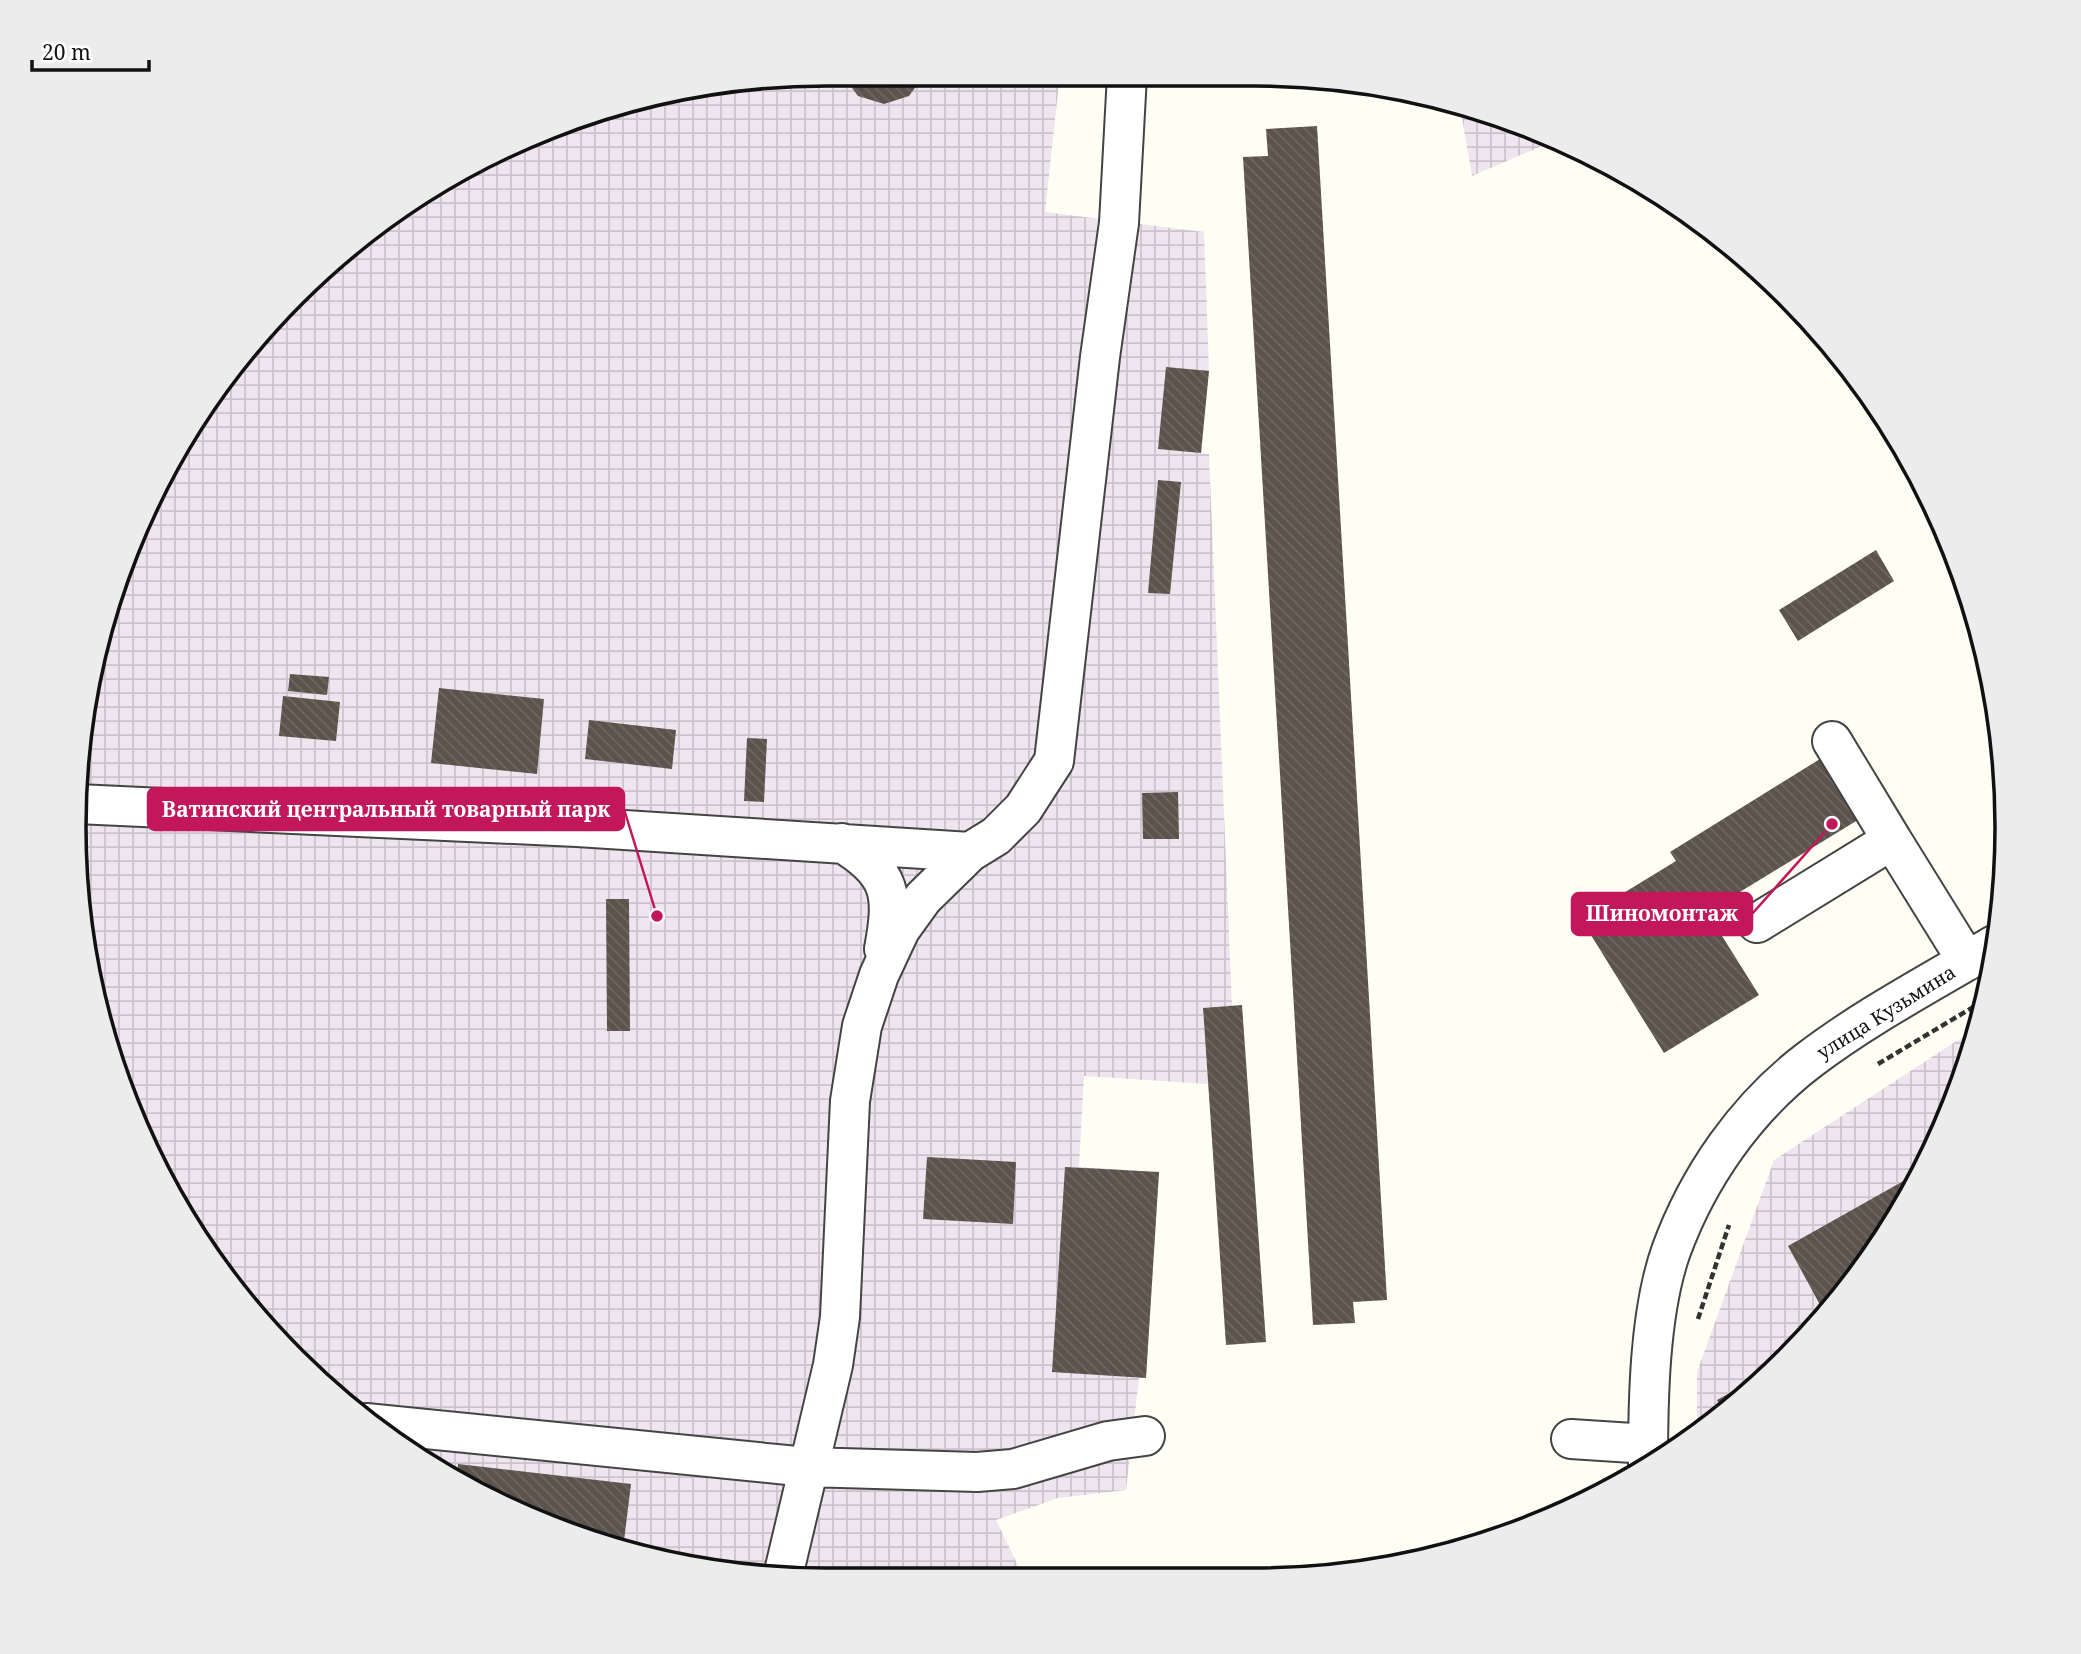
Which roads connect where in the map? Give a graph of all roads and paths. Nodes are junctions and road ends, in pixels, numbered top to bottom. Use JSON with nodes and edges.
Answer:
{"nodes":[{"id":1,"x":1126,"y":86,"type":"edge"},
{"id":2,"x":1832,"y":741,"type":"dead end"},
{"id":3,"x":86,"y":804,"type":"edge"},
{"id":4,"x":1892,"y":840,"type":"junction"},
{"id":5,"x":842,"y":844,"type":"junction"},
{"id":6,"x":970,"y":852,"type":"junction"},
{"id":7,"x":1757,"y":923,"type":"dead end"},
{"id":8,"x":1981,"y":953,"type":"edge"},
{"id":9,"x":879,"y":975,"type":"junction"},
{"id":10,"x":1973,"y":1008,"type":"edge"},
{"id":11,"x":1869,"y":1069,"type":"dead end"},
{"id":12,"x":1733,"y":1213,"type":"dead end"},
{"id":13,"x":1697,"y":1322,"type":"dead end"},
{"id":14,"x":391,"y":1425,"type":"edge"},
{"id":15,"x":1145,"y":1436,"type":"dead end"},
{"id":16,"x":1571,"y":1439,"type":"dead end"},
{"id":17,"x":1648,"y":1455,"type":"edge"},
{"id":18,"x":807,"y":1467,"type":"junction"},
{"id":19,"x":785,"y":1567,"type":"edge"}],
"edges":[{"from":1,"to":6,"type":"street"},
{"from":2,"to":4,"type":"street"},
{"from":3,"to":5,"type":"street"},
{"from":4,"to":7,"type":"street"},
{"from":4,"to":8,"type":"street"},
{"from":5,"to":6,"type":"street"},
{"from":5,"to":9,"type":"street"},
{"from":6,"to":9,"type":"street"},
{"from":8,"to":17,"type":"street","name":"улица Кузьмина"},
{"from":9,"to":18,"type":"street"},
{"from":10,"to":11,"type":"path"},
{"from":12,"to":13,"type":"path"},
{"from":14,"to":18,"type":"street"},
{"from":15,"to":18,"type":"street"},
{"from":16,"to":17,"type":"street"},
{"from":18,"to":19,"type":"street"}]}
